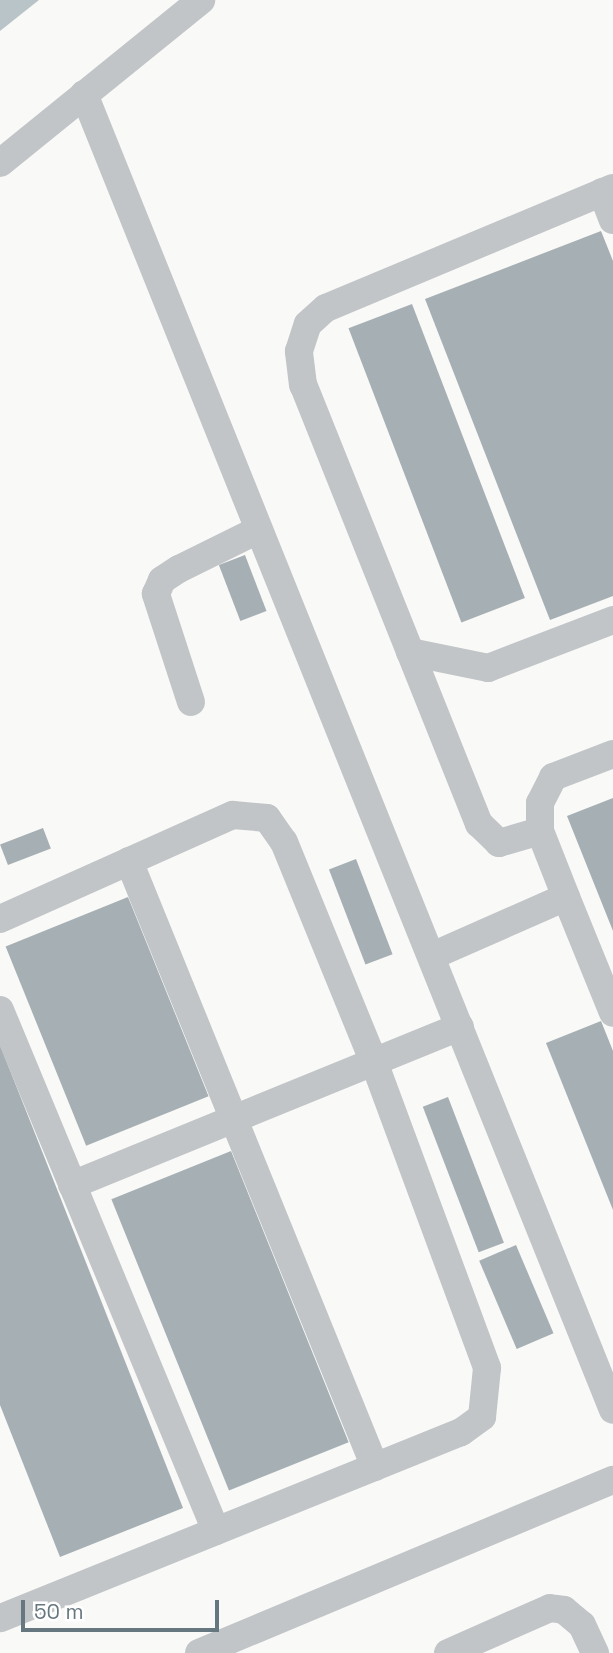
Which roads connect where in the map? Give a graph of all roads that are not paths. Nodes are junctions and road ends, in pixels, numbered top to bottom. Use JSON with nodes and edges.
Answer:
{"nodes":[{"id":1,"x":201,"y":0,"type":"edge"},
{"id":2,"x":84,"y":94,"type":"junction"},
{"id":3,"x":0,"y":163,"type":"edge"},
{"id":4,"x":608,"y":190,"type":"edge"},
{"id":5,"x":613,"y":220,"type":"edge"},
{"id":6,"x":258,"y":530,"type":"junction"},
{"id":7,"x":613,"y":620,"type":"edge"},
{"id":8,"x":410,"y":652,"type":"junction"},
{"id":9,"x":191,"y":702,"type":"dead end"},
{"id":10,"x":613,"y":754,"type":"edge"},
{"id":11,"x":540,"y":831,"type":"junction"},
{"id":12,"x":129,"y":861,"type":"junction"},
{"id":13,"x":566,"y":897,"type":"junction"},
{"id":14,"x":0,"y":919,"type":"edge"},
{"id":15,"x":432,"y":956,"type":"junction"},
{"id":16,"x":0,"y":1010,"type":"edge"},
{"id":17,"x":613,"y":1013,"type":"edge"},
{"id":18,"x":460,"y":1027,"type":"junction"},
{"id":19,"x":374,"y":1062,"type":"junction"},
{"id":20,"x":234,"y":1119,"type":"junction"},
{"id":21,"x":72,"y":1185,"type":"junction"},
{"id":22,"x":613,"y":1410,"type":"edge"},
{"id":23,"x":375,"y":1467,"type":"junction"},
{"id":24,"x":613,"y":1480,"type":"edge"},
{"id":25,"x":216,"y":1531,"type":"junction"},
{"id":26,"x":0,"y":1618,"type":"edge"},
{"id":27,"x":456,"y":1651,"type":"edge"},
{"id":28,"x":199,"y":1653,"type":"edge"},
{"id":29,"x":595,"y":1653,"type":"edge"}],
"edges":[{"from":1,"to":2,"type":"lane"},
{"from":2,"to":3,"type":"lane"},
{"from":2,"to":6,"type":"lane"},
{"from":4,"to":5,"type":"lane"},
{"from":4,"to":8,"type":"lane"},
{"from":6,"to":9,"type":"lane"},
{"from":6,"to":15,"type":"lane"},
{"from":7,"to":8,"type":"lane"},
{"from":8,"to":11,"type":"lane"},
{"from":10,"to":11,"type":"lane"},
{"from":11,"to":13,"type":"lane"},
{"from":12,"to":14,"type":"lane"},
{"from":12,"to":19,"type":"lane"},
{"from":12,"to":20,"type":"lane"},
{"from":13,"to":15,"type":"lane"},
{"from":13,"to":17,"type":"lane"},
{"from":15,"to":18,"type":"lane"},
{"from":16,"to":21,"type":"lane"},
{"from":18,"to":19,"type":"lane"},
{"from":18,"to":22,"type":"lane"},
{"from":19,"to":20,"type":"lane"},
{"from":19,"to":23,"type":"lane"},
{"from":20,"to":21,"type":"lane"},
{"from":20,"to":23,"type":"lane"},
{"from":21,"to":25,"type":"lane"},
{"from":23,"to":25,"type":"lane"},
{"from":24,"to":28,"type":"lane"},
{"from":25,"to":26,"type":"lane"},
{"from":27,"to":29,"type":"lane"}]}
